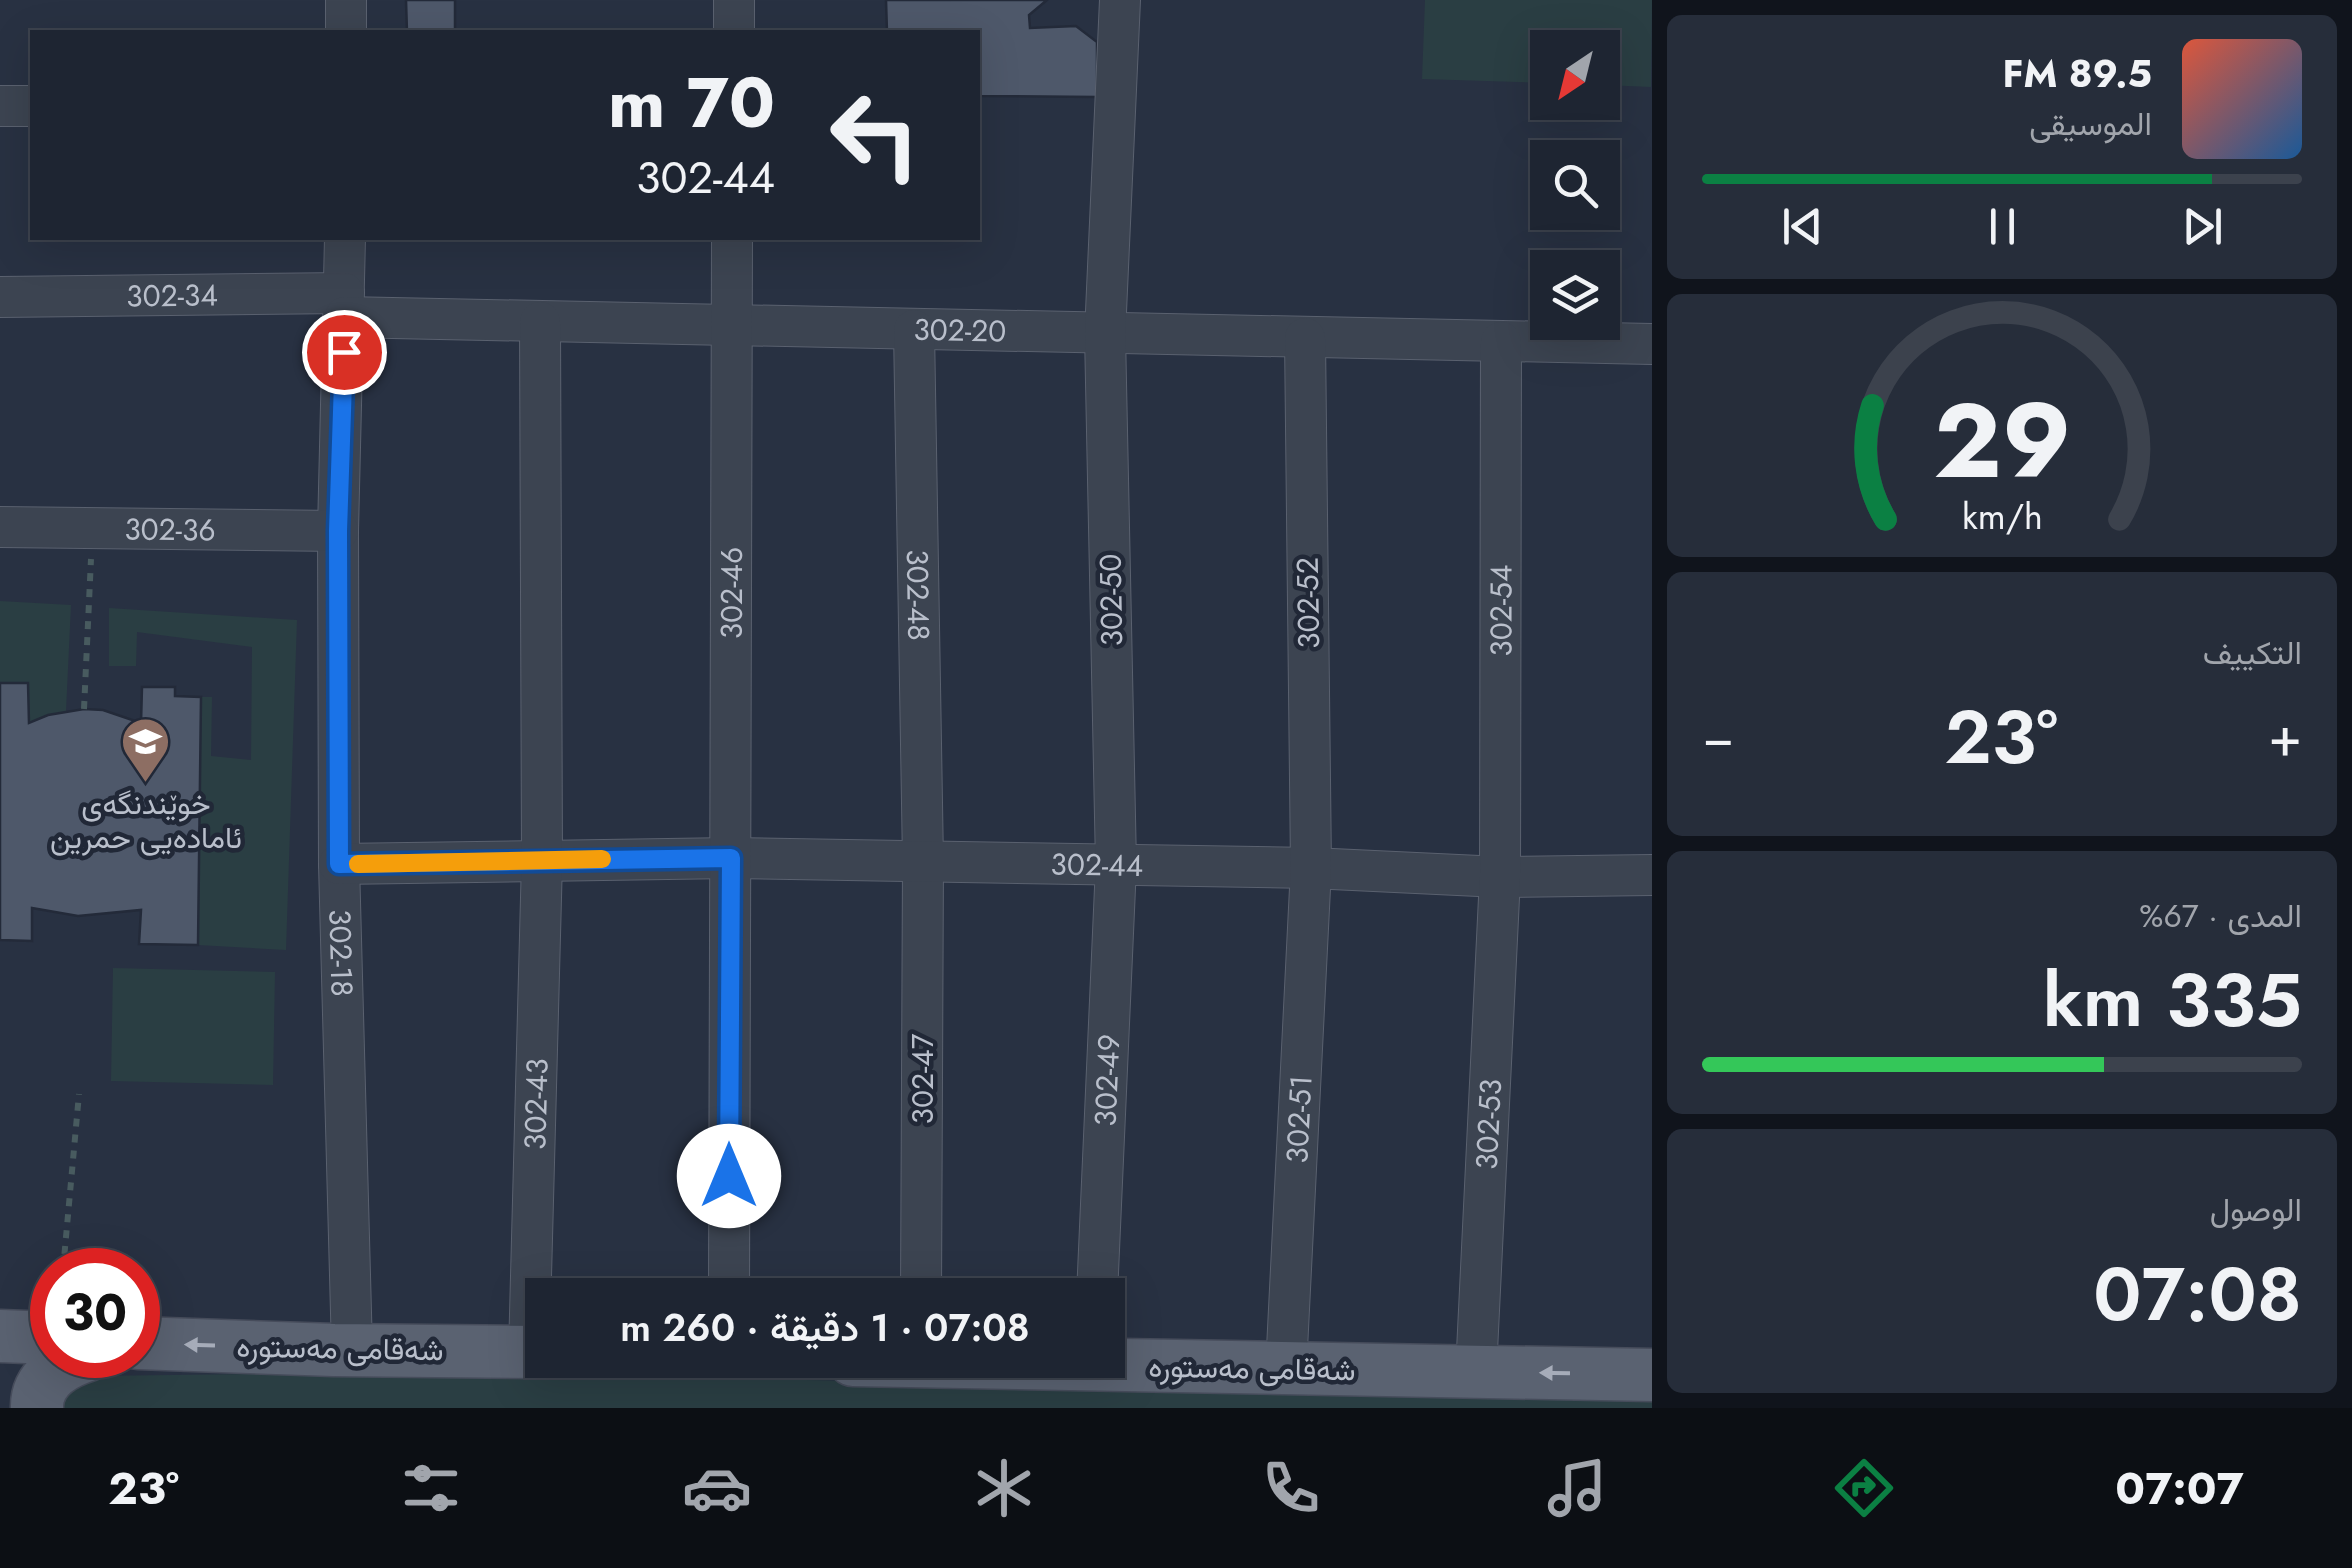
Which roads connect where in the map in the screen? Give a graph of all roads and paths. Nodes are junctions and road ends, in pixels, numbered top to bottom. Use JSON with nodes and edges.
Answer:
{"nodes":[{"id":1,"x":346,"y":0,"type":"edge"},
{"id":2,"x":734,"y":0,"type":"edge"},
{"id":3,"x":1120,"y":0,"type":"edge"},
{"id":4,"x":346,"y":30,"type":"edge"},
{"id":5,"x":734,"y":30,"type":"edge"},
{"id":6,"x":0,"y":106,"type":"edge"},
{"id":7,"x":30,"y":106,"type":"edge"},
{"id":8,"x":345,"y":240,"type":"edge"},
{"id":9,"x":732,"y":240,"type":"edge"},
{"id":10,"x":0,"y":297,"type":"edge"},
{"id":11,"x":345,"y":305,"type":"junction"},
{"id":12,"x":540,"y":322,"type":"junction"},
{"id":13,"x":731,"y":326,"type":"junction"},
{"id":14,"x":914,"y":330,"type":"junction"},
{"id":15,"x":1105,"y":334,"type":"junction"},
{"id":16,"x":1304,"y":338,"type":"junction"},
{"id":17,"x":1501,"y":342,"type":"junction"},
{"id":18,"x":1652,"y":344,"type":"edge"},
{"id":19,"x":0,"y":526,"type":"edge"},
{"id":20,"x":94,"y":528,"type":"junction"},
{"id":21,"x":338,"y":531,"type":"junction"},
{"id":22,"x":84,"y":710,"type":"dead end"},
{"id":23,"x":731,"y":858,"type":"junction"},
{"id":24,"x":542,"y":860,"type":"junction"},
{"id":25,"x":923,"y":862,"type":"junction"},
{"id":26,"x":339,"y":864,"type":"junction"},
{"id":27,"x":1116,"y":865,"type":"junction"},
{"id":28,"x":1311,"y":868,"type":"junction"},
{"id":29,"x":1652,"y":875,"type":"edge"},
{"id":30,"x":1500,"y":877,"type":"junction"},
{"id":31,"x":79,"y":1094,"type":"dead end"},
{"id":32,"x":64,"y":1248,"type":"edge"},
{"id":33,"x":537,"y":1278,"type":"edge"},
{"id":34,"x":729,"y":1278,"type":"edge"},
{"id":35,"x":922,"y":1278,"type":"edge"},
{"id":36,"x":1099,"y":1278,"type":"edge"},
{"id":37,"x":0,"y":1336,"type":"edge"},
{"id":38,"x":30,"y":1337,"type":"edge"},
{"id":39,"x":160,"y":1344,"type":"edge"},
{"id":40,"x":352,"y":1350,"type":"junction"},
{"id":41,"x":525,"y":1352,"type":"edge"},
{"id":42,"x":1125,"y":1364,"type":"edge"},
{"id":43,"x":1286,"y":1369,"type":"junction"},
{"id":44,"x":1476,"y":1372,"type":"junction"},
{"id":45,"x":1652,"y":1374,"type":"edge"},
{"id":46,"x":48,"y":1378,"type":"edge"},
{"id":47,"x":38,"y":1408,"type":"edge"}],
"edges":[{"from":1,"to":4,"type":"street"},
{"from":2,"to":5,"type":"street"},
{"from":3,"to":15,"type":"street","name":"302-50"},
{"from":6,"to":7,"type":"street"},
{"from":8,"to":11,"type":"street"},
{"from":9,"to":13,"type":"street","name":"302-46"},
{"from":10,"to":11,"type":"street","name":"302-34"},
{"from":11,"to":12,"type":"street","name":"302-20"},
{"from":11,"to":21,"type":"street","name":"302-18"},
{"from":12,"to":13,"type":"street","name":"302-20"},
{"from":12,"to":24,"type":"street"},
{"from":13,"to":14,"type":"street","name":"302-20"},
{"from":13,"to":23,"type":"street","name":"302-46"},
{"from":14,"to":15,"type":"street","name":"302-20"},
{"from":14,"to":25,"type":"street","name":"302-48"},
{"from":15,"to":16,"type":"street","name":"302-20"},
{"from":15,"to":27,"type":"street","name":"302-50"},
{"from":16,"to":17,"type":"street","name":"302-20"},
{"from":16,"to":28,"type":"street","name":"302-52"},
{"from":17,"to":18,"type":"street","name":"302-20"},
{"from":17,"to":30,"type":"street","name":"302-54"},
{"from":19,"to":20,"type":"street","name":"302-36"},
{"from":20,"to":21,"type":"street","name":"302-36"},
{"from":20,"to":22,"type":"path"},
{"from":21,"to":26,"type":"street","name":"302-18"},
{"from":23,"to":24,"type":"street","name":"302-44"},
{"from":23,"to":25,"type":"street","name":"302-44"},
{"from":23,"to":34,"type":"street","name":"302-46"},
{"from":24,"to":26,"type":"street","name":"302-44"},
{"from":24,"to":33,"type":"street","name":"302-43"},
{"from":25,"to":27,"type":"street","name":"302-44"},
{"from":25,"to":35,"type":"street","name":"302-47"},
{"from":26,"to":40,"type":"street","name":"302-18"},
{"from":27,"to":28,"type":"street","name":"302-44"},
{"from":27,"to":36,"type":"street","name":"302-49"},
{"from":28,"to":30,"type":"street","name":"302-44"},
{"from":28,"to":43,"type":"street","name":"302-51"},
{"from":29,"to":30,"type":"street","name":"302-44"},
{"from":30,"to":44,"type":"street","name":"302-53"},
{"from":31,"to":32,"type":"path"},
{"from":37,"to":38,"type":"main road"},
{"from":40,"to":39,"type":"main road","name":"شەقامی مەستورە","one_way":true},
{"from":40,"to":41,"type":"main road","name":"شەقامی مەستورە"},
{"from":42,"to":43,"type":"main road","name":"شەقامی مەستورە"},
{"from":43,"to":44,"type":"main road","name":"شەقامی مەستورە"},
{"from":45,"to":44,"type":"main road","name":"شەقامی مەستورە","one_way":true},
{"from":46,"to":47,"type":"main road"}]}
